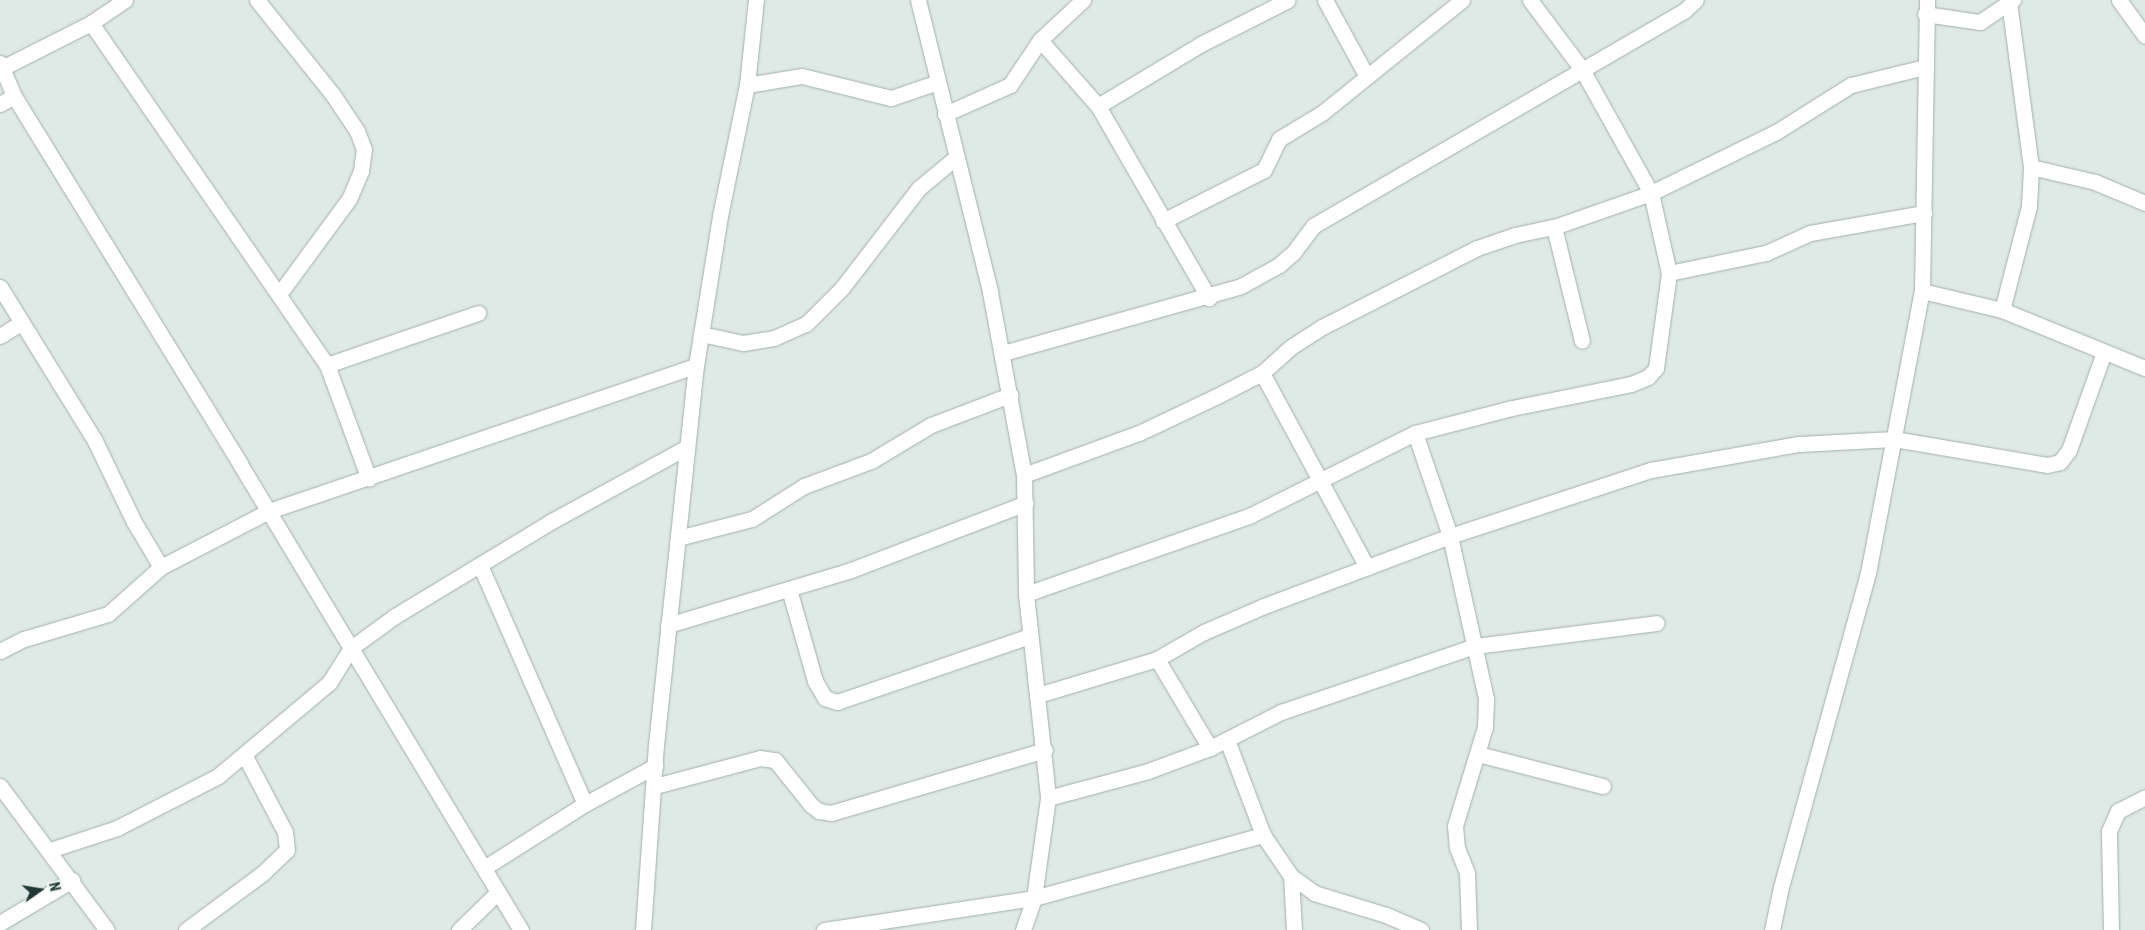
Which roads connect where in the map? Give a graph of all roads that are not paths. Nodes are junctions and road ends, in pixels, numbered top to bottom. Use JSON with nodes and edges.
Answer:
{"nodes":[{"id":1,"x":125,"y":0,"type":"edge"},
{"id":2,"x":257,"y":0,"type":"edge"},
{"id":3,"x":756,"y":0,"type":"edge"},
{"id":4,"x":918,"y":0,"type":"edge"},
{"id":5,"x":1083,"y":0,"type":"edge"},
{"id":6,"x":1288,"y":0,"type":"edge"},
{"id":7,"x":1325,"y":0,"type":"edge"},
{"id":8,"x":1462,"y":0,"type":"edge"},
{"id":9,"x":1530,"y":0,"type":"edge"},
{"id":10,"x":1696,"y":0,"type":"edge"},
{"id":11,"x":2119,"y":0,"type":"edge"},
{"id":12,"x":2011,"y":2,"type":"edge"},
{"id":13,"x":1926,"y":7,"type":"edge"},
{"id":14,"x":91,"y":23,"type":"junction"},
{"id":15,"x":2145,"y":36,"type":"edge"},
{"id":16,"x":1040,"y":40,"type":"junction"},
{"id":17,"x":1,"y":65,"type":"edge"},
{"id":18,"x":1925,"y":67,"type":"junction"},
{"id":19,"x":1581,"y":68,"type":"junction"},
{"id":20,"x":1366,"y":75,"type":"junction"},
{"id":21,"x":938,"y":82,"type":"junction"},
{"id":22,"x":747,"y":85,"type":"junction"},
{"id":23,"x":14,"y":96,"type":"junction"},
{"id":24,"x":0,"y":104,"type":"edge"},
{"id":25,"x":1098,"y":106,"type":"junction"},
{"id":26,"x":945,"y":114,"type":"junction"},
{"id":27,"x":955,"y":158,"type":"junction"},
{"id":28,"x":2031,"y":167,"type":"junction"},
{"id":29,"x":1651,"y":193,"type":"junction"},
{"id":30,"x":2145,"y":203,"type":"edge"},
{"id":31,"x":1924,"y":213,"type":"junction"},
{"id":32,"x":1163,"y":222,"type":"junction"},
{"id":33,"x":1554,"y":227,"type":"junction"},
{"id":34,"x":1669,"y":273,"type":"junction"},
{"id":35,"x":0,"y":287,"type":"edge"},
{"id":36,"x":1922,"y":290,"type":"junction"},
{"id":37,"x":280,"y":293,"type":"junction"},
{"id":38,"x":1209,"y":298,"type":"junction"},
{"id":39,"x":2002,"y":310,"type":"junction"},
{"id":40,"x":478,"y":313,"type":"dead end"},
{"id":41,"x":22,"y":322,"type":"junction"},
{"id":42,"x":701,"y":334,"type":"junction"},
{"id":43,"x":0,"y":336,"type":"edge"},
{"id":44,"x":1582,"y":341,"type":"dead end"},
{"id":45,"x":2104,"y":352,"type":"junction"},
{"id":46,"x":1003,"y":353,"type":"junction"},
{"id":47,"x":327,"y":365,"type":"junction"},
{"id":48,"x":696,"y":366,"type":"junction"},
{"id":49,"x":2145,"y":368,"type":"edge"},
{"id":50,"x":1262,"y":374,"type":"junction"},
{"id":51,"x":1010,"y":395,"type":"junction"},
{"id":52,"x":1415,"y":433,"type":"junction"},
{"id":53,"x":1894,"y":439,"type":"junction"},
{"id":54,"x":687,"y":447,"type":"junction"},
{"id":55,"x":1024,"y":475,"type":"junction"},
{"id":56,"x":369,"y":479,"type":"junction"},
{"id":57,"x":1317,"y":480,"type":"junction"},
{"id":58,"x":1026,"y":503,"type":"junction"},
{"id":59,"x":269,"y":511,"type":"junction"},
{"id":60,"x":1450,"y":536,"type":"junction"},
{"id":61,"x":678,"y":538,"type":"junction"},
{"id":62,"x":480,"y":565,"type":"junction"},
{"id":63,"x":161,"y":567,"type":"junction"},
{"id":64,"x":1367,"y":567,"type":"junction"},
{"id":65,"x":788,"y":589,"type":"junction"},
{"id":66,"x":1026,"y":594,"type":"junction"},
{"id":67,"x":1657,"y":623,"type":"dead end"},
{"id":68,"x":668,"y":624,"type":"junction"},
{"id":69,"x":1030,"y":636,"type":"junction"},
{"id":70,"x":1475,"y":646,"type":"junction"},
{"id":71,"x":351,"y":648,"type":"junction"},
{"id":72,"x":0,"y":651,"type":"edge"},
{"id":73,"x":1157,"y":659,"type":"junction"},
{"id":74,"x":1038,"y":695,"type":"junction"},
{"id":75,"x":1227,"y":740,"type":"junction"},
{"id":76,"x":1210,"y":748,"type":"junction"},
{"id":77,"x":1045,"y":750,"type":"junction"},
{"id":78,"x":1478,"y":754,"type":"junction"},
{"id":79,"x":245,"y":756,"type":"junction"},
{"id":80,"x":655,"y":766,"type":"junction"},
{"id":81,"x":655,"y":786,"type":"junction"},
{"id":82,"x":1603,"y":786,"type":"dead end"},
{"id":83,"x":2,"y":793,"type":"edge"},
{"id":84,"x":2145,"y":797,"type":"edge"},
{"id":85,"x":1048,"y":798,"type":"junction"},
{"id":86,"x":585,"y":804,"type":"junction"},
{"id":87,"x":1263,"y":835,"type":"junction"},
{"id":88,"x":50,"y":850,"type":"junction"},
{"id":89,"x":484,"y":868,"type":"junction"},
{"id":90,"x":1291,"y":876,"type":"junction"},
{"id":91,"x":72,"y":880,"type":"junction"},
{"id":92,"x":498,"y":892,"type":"junction"},
{"id":93,"x":1034,"y":898,"type":"junction"},
{"id":94,"x":0,"y":923,"type":"edge"},
{"id":95,"x":107,"y":930,"type":"edge"},
{"id":96,"x":186,"y":930,"type":"edge"},
{"id":97,"x":459,"y":930,"type":"edge"},
{"id":98,"x":521,"y":930,"type":"edge"},
{"id":99,"x":643,"y":930,"type":"edge"},
{"id":100,"x":824,"y":930,"type":"edge"},
{"id":101,"x":1023,"y":930,"type":"edge"},
{"id":102,"x":1294,"y":930,"type":"edge"},
{"id":103,"x":1421,"y":930,"type":"edge"},
{"id":104,"x":1469,"y":930,"type":"edge"},
{"id":105,"x":1772,"y":930,"type":"edge"},
{"id":106,"x":2111,"y":930,"type":"edge"}],
"edges":[{"from":1,"to":14,"type":"street"},
{"from":2,"to":37,"type":"street"},
{"from":3,"to":22,"type":"street"},
{"from":4,"to":21,"type":"street"},
{"from":5,"to":16,"type":"street"},
{"from":6,"to":25,"type":"street"},
{"from":7,"to":20,"type":"street"},
{"from":8,"to":20,"type":"street"},
{"from":9,"to":19,"type":"street"},
{"from":10,"to":19,"type":"street"},
{"from":11,"to":15,"type":"street"},
{"from":12,"to":13,"type":"street"},
{"from":12,"to":28,"type":"street"},
{"from":13,"to":18,"type":"street"},
{"from":14,"to":17,"type":"street"},
{"from":14,"to":37,"type":"street"},
{"from":16,"to":25,"type":"street"},
{"from":16,"to":26,"type":"street"},
{"from":17,"to":23,"type":"street"},
{"from":18,"to":29,"type":"street"},
{"from":18,"to":31,"type":"street"},
{"from":19,"to":29,"type":"street"},
{"from":19,"to":38,"type":"street"},
{"from":20,"to":32,"type":"street"},
{"from":21,"to":22,"type":"street"},
{"from":21,"to":26,"type":"street"},
{"from":22,"to":42,"type":"street"},
{"from":23,"to":24,"type":"street"},
{"from":23,"to":59,"type":"street"},
{"from":25,"to":32,"type":"street"},
{"from":26,"to":27,"type":"street"},
{"from":27,"to":42,"type":"street"},
{"from":27,"to":46,"type":"street"},
{"from":28,"to":30,"type":"street"},
{"from":28,"to":39,"type":"street"},
{"from":29,"to":33,"type":"street"},
{"from":29,"to":34,"type":"street"},
{"from":31,"to":34,"type":"street"},
{"from":31,"to":36,"type":"street"},
{"from":32,"to":38,"type":"street"},
{"from":33,"to":44,"type":"street"},
{"from":33,"to":50,"type":"street"},
{"from":34,"to":52,"type":"street"},
{"from":35,"to":41,"type":"street"},
{"from":36,"to":39,"type":"street"},
{"from":36,"to":53,"type":"street"},
{"from":37,"to":47,"type":"street"},
{"from":38,"to":46,"type":"street"},
{"from":39,"to":45,"type":"street"},
{"from":40,"to":47,"type":"street"},
{"from":41,"to":43,"type":"street"},
{"from":41,"to":63,"type":"street"},
{"from":42,"to":48,"type":"street"},
{"from":45,"to":49,"type":"street"},
{"from":45,"to":53,"type":"street"},
{"from":46,"to":51,"type":"street"},
{"from":47,"to":56,"type":"street"},
{"from":48,"to":54,"type":"street"},
{"from":48,"to":56,"type":"street"},
{"from":50,"to":55,"type":"street"},
{"from":50,"to":57,"type":"street"},
{"from":51,"to":55,"type":"street"},
{"from":51,"to":61,"type":"street"},
{"from":52,"to":57,"type":"street"},
{"from":52,"to":60,"type":"street"},
{"from":53,"to":60,"type":"street"},
{"from":53,"to":105,"type":"street"},
{"from":54,"to":61,"type":"street"},
{"from":54,"to":62,"type":"street"},
{"from":55,"to":58,"type":"street"},
{"from":56,"to":59,"type":"street"},
{"from":57,"to":64,"type":"street"},
{"from":57,"to":66,"type":"street"},
{"from":58,"to":65,"type":"street"},
{"from":58,"to":66,"type":"street"},
{"from":59,"to":63,"type":"street"},
{"from":59,"to":71,"type":"street"},
{"from":60,"to":64,"type":"street"},
{"from":60,"to":70,"type":"street"},
{"from":61,"to":68,"type":"street"},
{"from":62,"to":71,"type":"street"},
{"from":62,"to":86,"type":"street"},
{"from":63,"to":72,"type":"street"},
{"from":64,"to":73,"type":"street"},
{"from":65,"to":68,"type":"street"},
{"from":65,"to":69,"type":"street"},
{"from":66,"to":69,"type":"street"},
{"from":67,"to":70,"type":"street"},
{"from":68,"to":80,"type":"street"},
{"from":69,"to":74,"type":"street"},
{"from":70,"to":75,"type":"street"},
{"from":70,"to":78,"type":"street"},
{"from":71,"to":79,"type":"street"},
{"from":71,"to":89,"type":"street"},
{"from":73,"to":74,"type":"street"},
{"from":73,"to":76,"type":"street"},
{"from":74,"to":77,"type":"street"},
{"from":75,"to":76,"type":"street"},
{"from":75,"to":87,"type":"street"},
{"from":76,"to":85,"type":"street"},
{"from":77,"to":81,"type":"street"},
{"from":77,"to":85,"type":"street"},
{"from":78,"to":82,"type":"street"},
{"from":78,"to":104,"type":"street"},
{"from":79,"to":88,"type":"street"},
{"from":79,"to":96,"type":"street"},
{"from":80,"to":81,"type":"street"},
{"from":80,"to":86,"type":"street"},
{"from":81,"to":99,"type":"street"},
{"from":83,"to":88,"type":"street"},
{"from":84,"to":106,"type":"street"},
{"from":85,"to":93,"type":"street"},
{"from":86,"to":89,"type":"street"},
{"from":87,"to":90,"type":"street"},
{"from":87,"to":93,"type":"street"},
{"from":88,"to":91,"type":"street"},
{"from":89,"to":92,"type":"street"},
{"from":90,"to":102,"type":"street"},
{"from":90,"to":103,"type":"street"},
{"from":91,"to":94,"type":"street"},
{"from":91,"to":95,"type":"street"},
{"from":92,"to":97,"type":"street"},
{"from":92,"to":98,"type":"street"},
{"from":93,"to":100,"type":"street"},
{"from":93,"to":101,"type":"street"}]}
